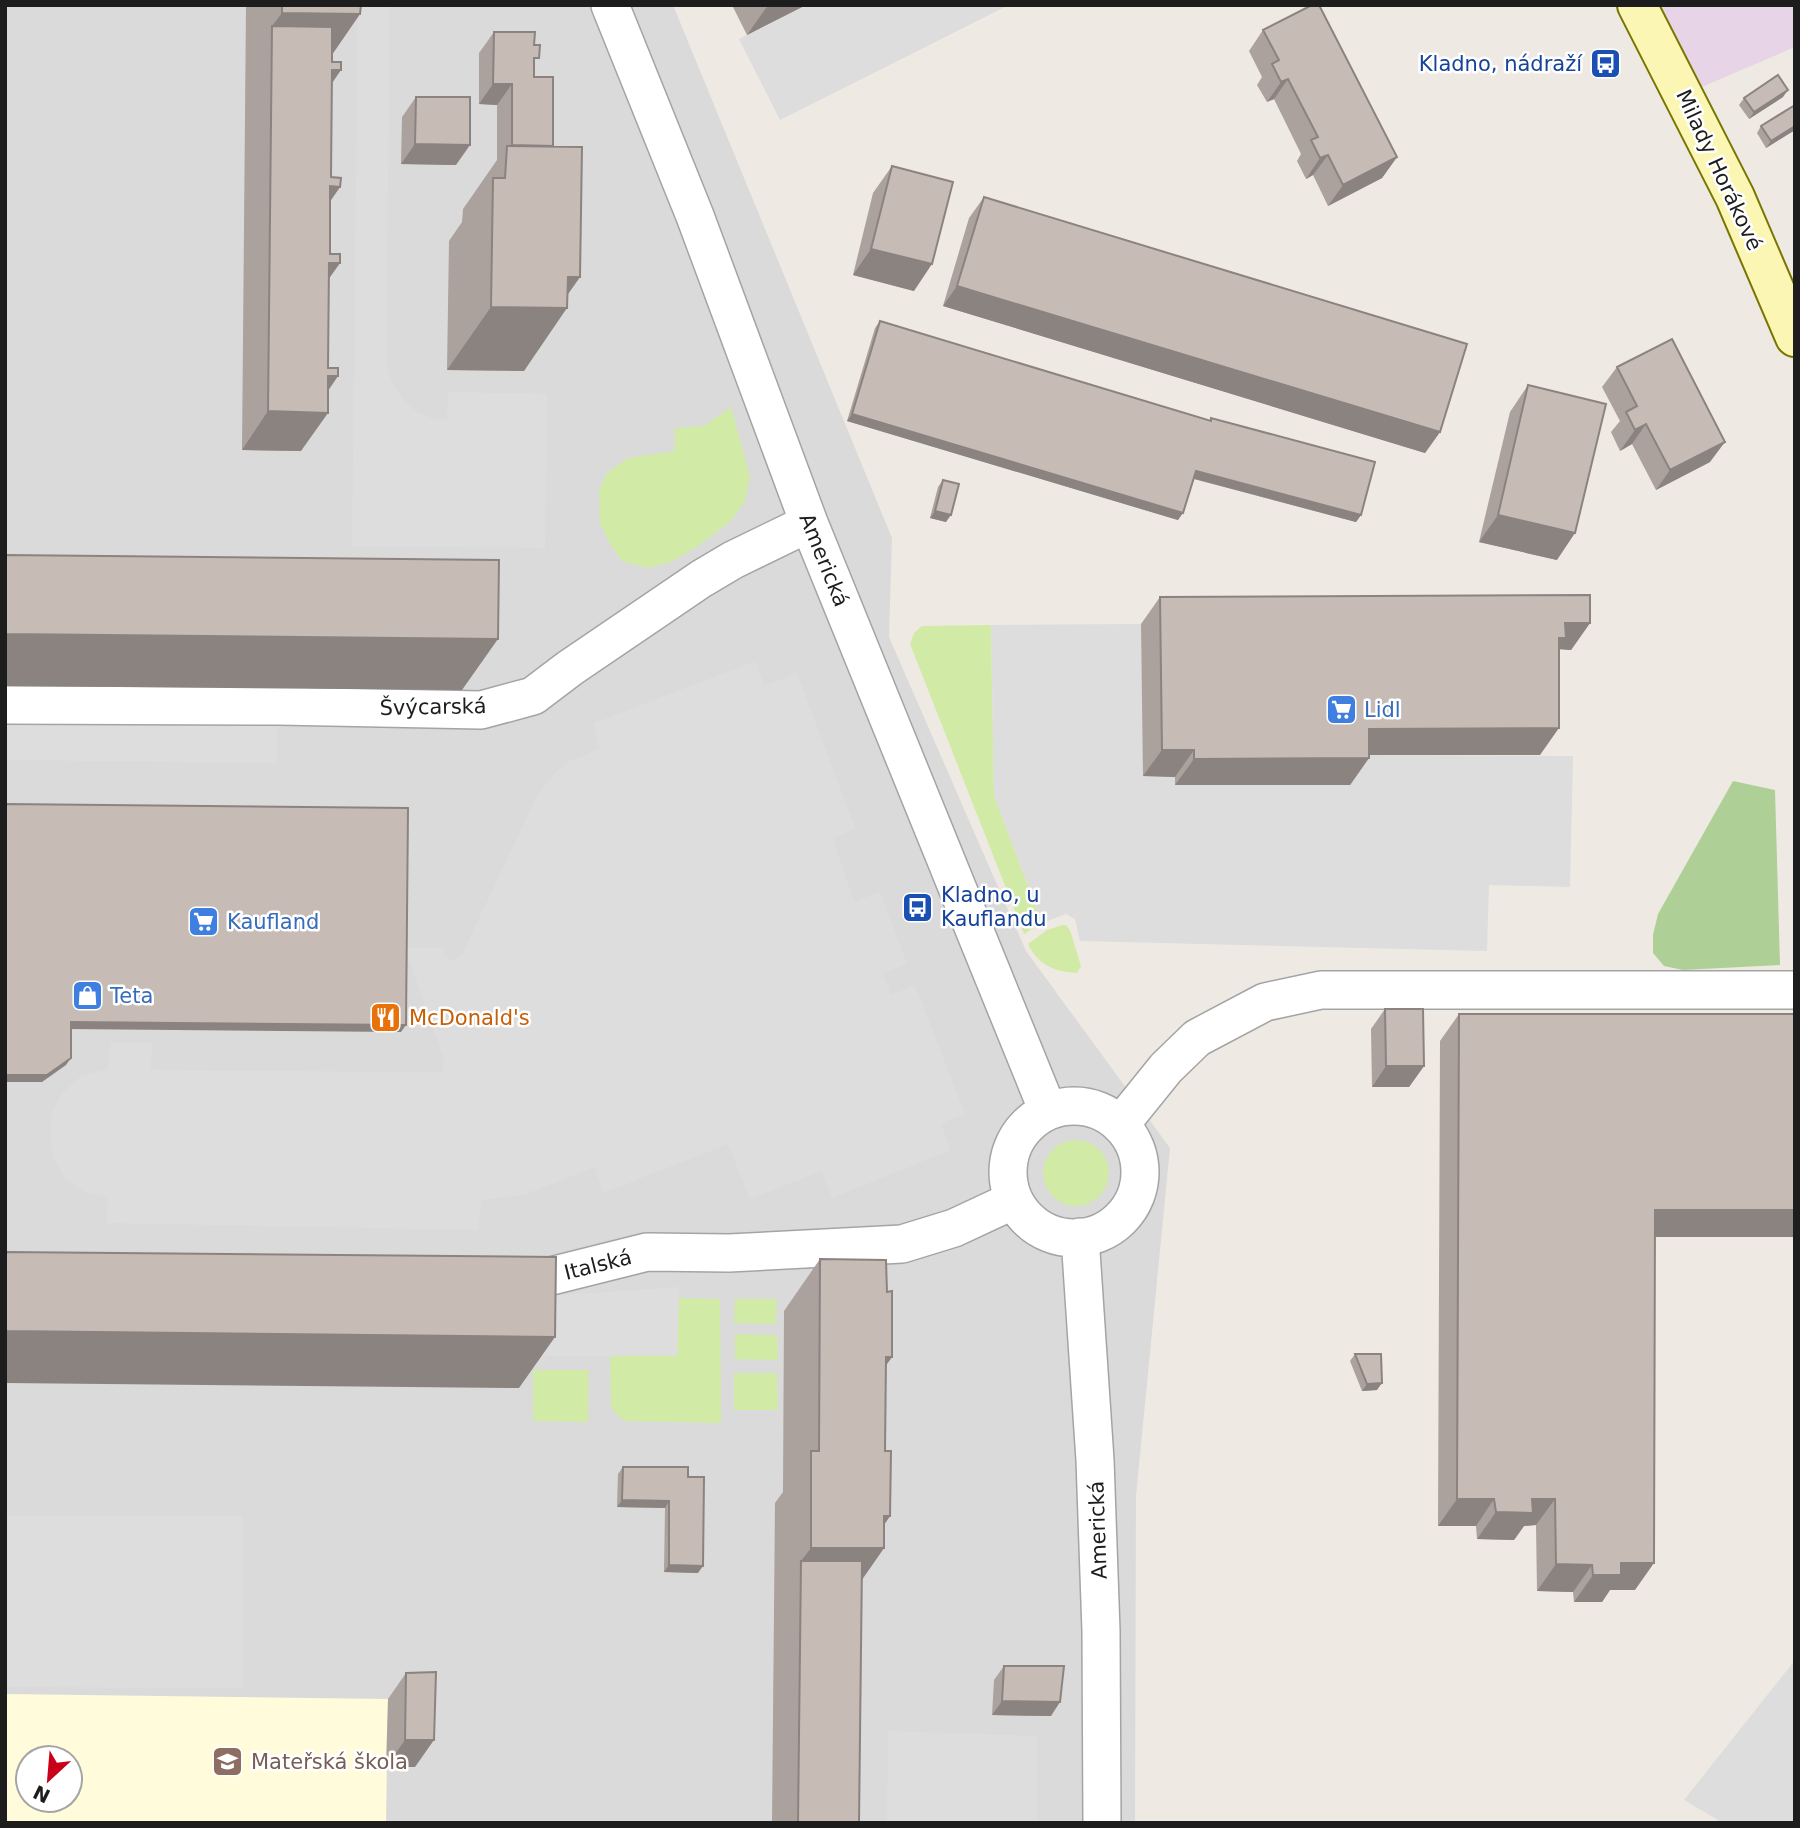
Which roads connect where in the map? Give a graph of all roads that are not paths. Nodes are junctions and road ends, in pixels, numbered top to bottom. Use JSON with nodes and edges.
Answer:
{"nodes":[{"id":1,"x":610,"y":5,"type":"edge"},
{"id":2,"x":1637,"y":5,"type":"edge"},
{"id":3,"x":1795,"y":337,"type":"edge"},
{"id":4,"x":809,"y":523,"type":"junction"},
{"id":5,"x":5,"y":705,"type":"edge"},
{"id":6,"x":1795,"y":990,"type":"edge"},
{"id":7,"x":1048,"y":1111,"type":"junction"},
{"id":8,"x":1120,"y":1125,"type":"junction"},
{"id":9,"x":1014,"y":1200,"type":"junction"},
{"id":10,"x":1080,"y":1237,"type":"junction"},
{"id":11,"x":479,"y":1283,"type":"edge"},
{"id":12,"x":1102,"y":1823,"type":"edge"}],
"edges":[{"from":1,"to":4,"type":"street","name":"Americká"},
{"from":2,"to":3,"type":"street","name":"Milady Horákové"},
{"from":4,"to":5,"type":"street","name":"Švýcarská"},
{"from":4,"to":7,"type":"street","name":"Americká"},
{"from":6,"to":8,"type":"street"},
{"from":7,"to":8,"type":"street"},
{"from":7,"to":9,"type":"street"},
{"from":8,"to":10,"type":"street"},
{"from":9,"to":10,"type":"street"},
{"from":9,"to":11,"type":"street","name":"Italská"},
{"from":10,"to":12,"type":"street","name":"Americká"}]}
